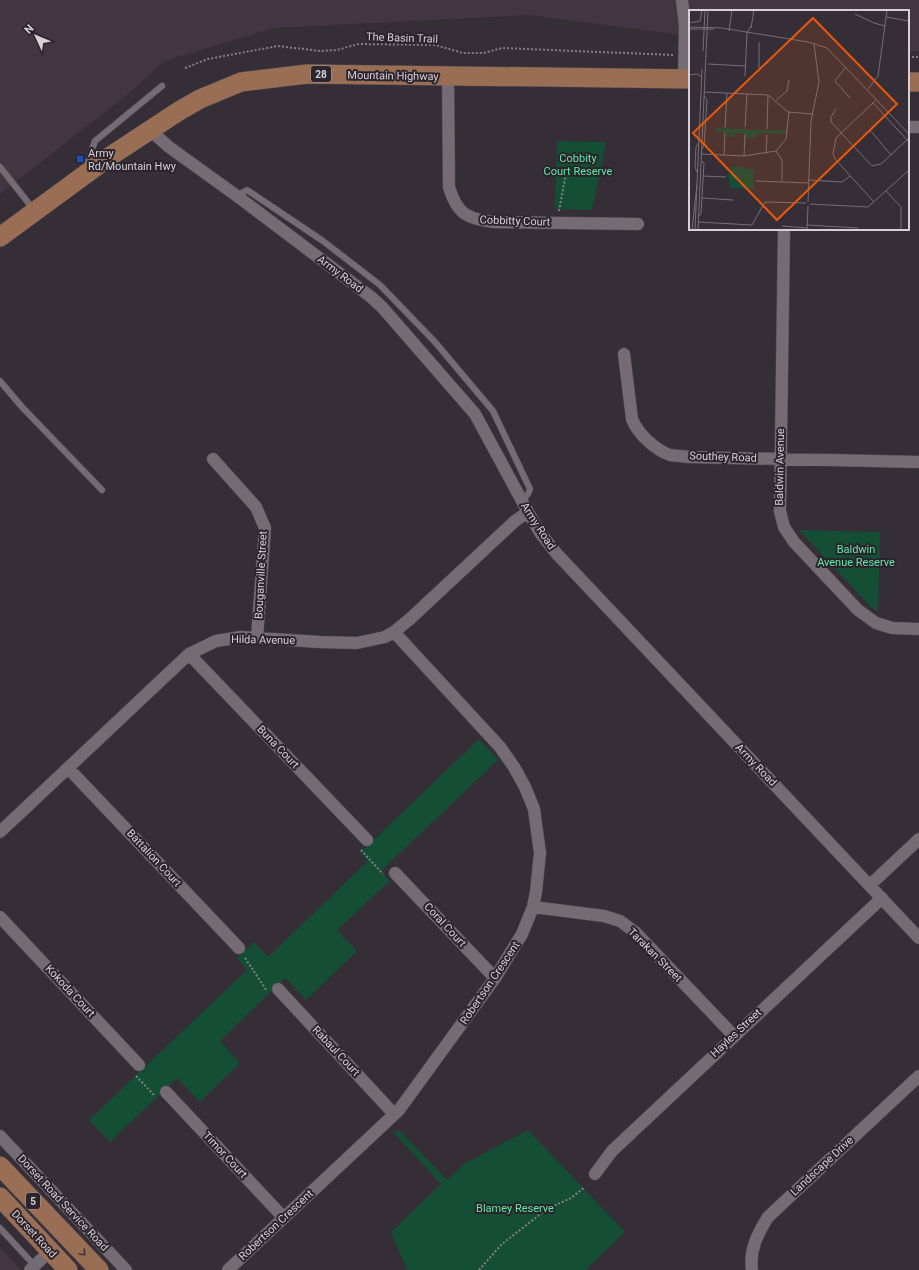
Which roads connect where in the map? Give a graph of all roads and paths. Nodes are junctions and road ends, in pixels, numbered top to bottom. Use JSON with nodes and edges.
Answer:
{"nodes":[{"id":1,"x":682,"y":0,"type":"edge"},
{"id":2,"x":669,"y":55,"type":"dead end"},
{"id":3,"x":185,"y":68,"type":"dead end"},
{"id":4,"x":448,"y":77,"type":"junction"},
{"id":5,"x":687,"y":79,"type":"edge"},
{"id":6,"x":162,"y":86,"type":"dead end"},
{"id":7,"x":150,"y":130,"type":"junction"},
{"id":8,"x":0,"y":167,"type":"edge"},
{"id":9,"x":567,"y":168,"type":"dead end"},
{"id":10,"x":84,"y":175,"type":"junction"},
{"id":11,"x":237,"y":196,"type":"junction"},
{"id":12,"x":35,"y":211,"type":"junction"},
{"id":13,"x":559,"y":211,"type":"dead end"},
{"id":14,"x":638,"y":224,"type":"dead end"},
{"id":15,"x":784,"y":230,"type":"edge"},
{"id":16,"x":0,"y":237,"type":"edge"},
{"id":17,"x":624,"y":354,"type":"dead end"},
{"id":18,"x":0,"y":381,"type":"edge"},
{"id":19,"x":213,"y":459,"type":"dead end"},
{"id":20,"x":780,"y":459,"type":"junction"},
{"id":21,"x":919,"y":462,"type":"edge"},
{"id":22,"x":102,"y":490,"type":"dead end"},
{"id":23,"x":521,"y":500,"type":"junction"},
{"id":24,"x":528,"y":512,"type":"junction"},
{"id":25,"x":919,"y":629,"type":"edge"},
{"id":26,"x":394,"y":632,"type":"junction"},
{"id":27,"x":257,"y":638,"type":"junction"},
{"id":28,"x":189,"y":654,"type":"junction"},
{"id":29,"x":68,"y":768,"type":"junction"},
{"id":30,"x":0,"y":832,"type":"edge"},
{"id":31,"x":919,"y":839,"type":"edge"},
{"id":32,"x":364,"y":845,"type":"joint"},
{"id":33,"x":390,"y":874,"type":"joint"},
{"id":34,"x":870,"y":885,"type":"junction"},
{"id":35,"x":882,"y":898,"type":"junction"},
{"id":36,"x":533,"y":907,"type":"junction"},
{"id":37,"x":0,"y":917,"type":"edge"},
{"id":38,"x":919,"y":938,"type":"edge"},
{"id":39,"x":239,"y":948,"type":"joint"},
{"id":40,"x":495,"y":978,"type":"junction"},
{"id":41,"x":273,"y":991,"type":"joint"},
{"id":42,"x":734,"y":1036,"type":"junction"},
{"id":43,"x":137,"y":1070,"type":"joint"},
{"id":44,"x":919,"y":1076,"type":"edge"},
{"id":45,"x":162,"y":1095,"type":"joint"},
{"id":46,"x":394,"y":1114,"type":"junction"},
{"id":47,"x":0,"y":1136,"type":"edge"},
{"id":48,"x":0,"y":1166,"type":"edge"},
{"id":49,"x":595,"y":1174,"type":"dead end"},
{"id":50,"x":585,"y":1187,"type":"dead end"},
{"id":51,"x":0,"y":1198,"type":"edge"},
{"id":52,"x":284,"y":1218,"type":"junction"},
{"id":53,"x":0,"y":1228,"type":"edge"},
{"id":54,"x":66,"y":1236,"type":"junction"},
{"id":55,"x":50,"y":1251,"type":"junction"},
{"id":56,"x":33,"y":1268,"type":"edge"},
{"id":57,"x":68,"y":1270,"type":"edge"},
{"id":58,"x":99,"y":1270,"type":"edge"},
{"id":59,"x":126,"y":1270,"type":"edge"},
{"id":60,"x":228,"y":1270,"type":"edge"},
{"id":61,"x":479,"y":1270,"type":"edge"},
{"id":62,"x":752,"y":1270,"type":"edge"}],
"edges":[{"from":1,"to":5,"type":"street"},
{"from":2,"to":3,"type":"path","name":"The Basin Trail"},
{"from":4,"to":5,"type":"main road","name":"Mountain Highway","number":"28"},
{"from":4,"to":7,"type":"main road","name":"Mountain Highway","number":"28"},
{"from":4,"to":14,"type":"street","name":"Cobbitty Court"},
{"from":6,"to":10,"type":"lane"},
{"from":7,"to":10,"type":"main road","name":"Mountain Highway","number":"28"},
{"from":7,"to":11,"type":"street","name":"Army Road"},
{"from":8,"to":12,"type":"lane"},
{"from":9,"to":13,"type":"path"},
{"from":10,"to":12,"type":"main road","name":"Mountain Highway","number":"28"},
{"from":11,"to":23,"type":"street","name":"Army Road"},
{"from":11,"to":23,"type":"lane"},
{"from":12,"to":16,"type":"main road","name":"Mountain Highway","number":"28"},
{"from":15,"to":20,"type":"street","name":"Baldwin Avenue"},
{"from":17,"to":20,"type":"street","name":"Southey Road"},
{"from":18,"to":22,"type":"lane"},
{"from":19,"to":27,"type":"street","name":"Bouganville Street"},
{"from":20,"to":21,"type":"street","name":"Southey Road"},
{"from":20,"to":25,"type":"street","name":"Baldwin Avenue"},
{"from":23,"to":24,"type":"street","name":"Army Road"},
{"from":24,"to":26,"type":"street","name":"Hilda Avenue"},
{"from":24,"to":34,"type":"street","name":"Army Road"},
{"from":26,"to":27,"type":"street","name":"Hilda Avenue"},
{"from":26,"to":36,"type":"street","name":"Robertson Crescent"},
{"from":27,"to":28,"type":"street","name":"Hilda Avenue"},
{"from":28,"to":29,"type":"street","name":"Hilda Avenue"},
{"from":28,"to":32,"type":"street","name":"Buna Court"},
{"from":29,"to":30,"type":"street","name":"Hilda Avenue"},
{"from":29,"to":39,"type":"street","name":"Battalion Court"},
{"from":31,"to":34,"type":"street"},
{"from":32,"to":33,"type":"path"},
{"from":33,"to":40,"type":"street","name":"Coral Court"},
{"from":34,"to":35,"type":"street","name":"Army Road"},
{"from":35,"to":38,"type":"street","name":"Army Road"},
{"from":35,"to":42,"type":"street","name":"Hayles Street"},
{"from":36,"to":40,"type":"street","name":"Robertson Crescent"},
{"from":36,"to":42,"type":"street","name":"Tarakan Street"},
{"from":37,"to":43,"type":"street","name":"Kokoda Court"},
{"from":39,"to":41,"type":"path"},
{"from":40,"to":46,"type":"street","name":"Robertson Crescent"},
{"from":41,"to":46,"type":"street","name":"Rabaul Court"},
{"from":42,"to":49,"type":"street","name":"Hayles Street"},
{"from":43,"to":45,"type":"path"},
{"from":44,"to":62,"type":"street","name":"Landscape Drive"},
{"from":45,"to":52,"type":"street","name":"Timor Court"},
{"from":46,"to":52,"type":"street","name":"Robertson Crescent"},
{"from":47,"to":59,"type":"street","name":"Dorset Road Service Road"},
{"from":48,"to":54,"type":"main road","name":"Dorset Road","number":"5"},
{"from":50,"to":61,"type":"path"},
{"from":51,"to":55,"type":"main road","name":"Dorset Road","number":"5"},
{"from":52,"to":60,"type":"street","name":"Robertson Crescent"},
{"from":53,"to":56,"type":"lane"},
{"from":54,"to":55,"type":"main road"},
{"from":54,"to":58,"type":"main road","name":"Dorset Road","number":"5","one_way":true},
{"from":55,"to":56,"type":"street"},
{"from":55,"to":57,"type":"main road","name":"Dorset Road","number":"5"}]}
